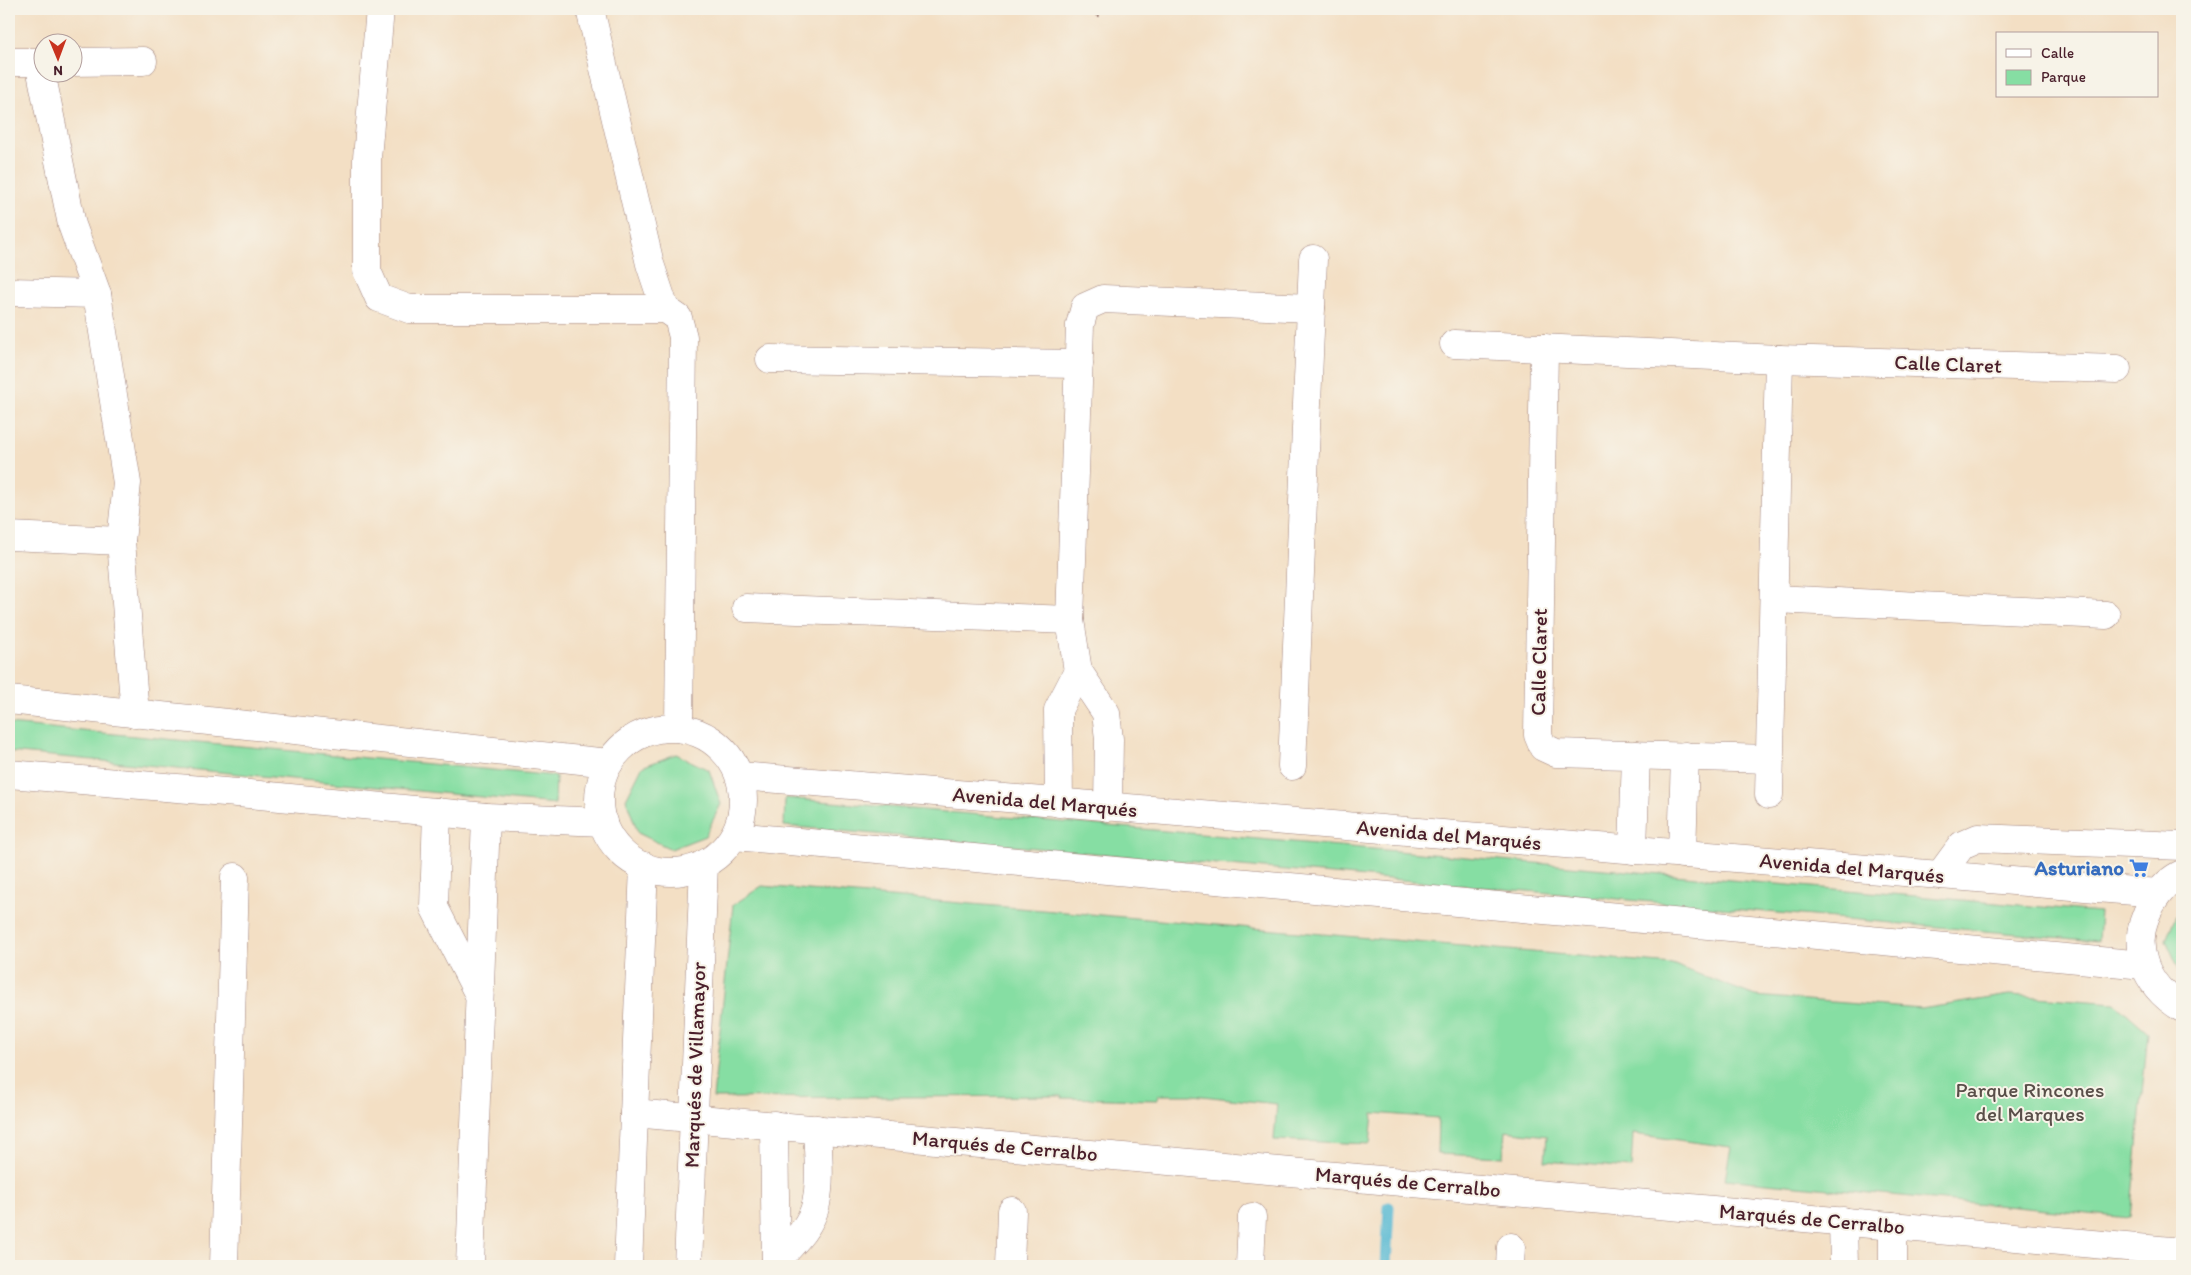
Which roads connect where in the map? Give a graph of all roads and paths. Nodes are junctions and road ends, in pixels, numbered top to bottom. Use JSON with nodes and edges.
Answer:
{"nodes":[{"id":1,"x":380,"y":9,"type":"edge"},
{"id":2,"x":590,"y":9,"type":"edge"},
{"id":3,"x":1099,"y":9,"type":"edge"},
{"id":4,"x":1098,"y":17,"type":"dead end"},
{"id":5,"x":143,"y":61,"type":"dead end"},
{"id":6,"x":9,"y":62,"type":"edge"},
{"id":7,"x":32,"y":62,"type":"edge"},
{"id":8,"x":82,"y":62,"type":"edge"},
{"id":9,"x":45,"y":82,"type":"edge"},
{"id":10,"x":1313,"y":259,"type":"dead end"},
{"id":11,"x":9,"y":292,"type":"edge"},
{"id":12,"x":97,"y":294,"type":"junction"},
{"id":13,"x":1311,"y":308,"type":"junction"},
{"id":14,"x":665,"y":309,"type":"junction"},
{"id":15,"x":1454,"y":344,"type":"dead end"},
{"id":16,"x":1544,"y":348,"type":"junction"},
{"id":17,"x":770,"y":359,"type":"dead end"},
{"id":18,"x":1779,"y":359,"type":"junction"},
{"id":19,"x":1079,"y":364,"type":"junction"},
{"id":20,"x":2117,"y":369,"type":"dead end"},
{"id":21,"x":9,"y":536,"type":"edge"},
{"id":22,"x":121,"y":541,"type":"junction"},
{"id":23,"x":1775,"y":599,"type":"junction"},
{"id":24,"x":746,"y":608,"type":"dead end"},
{"id":25,"x":2106,"y":615,"type":"dead end"},
{"id":26,"x":1070,"y":620,"type":"junction"},
{"id":27,"x":1078,"y":671,"type":"junction"},
{"id":28,"x":9,"y":700,"type":"edge"},
{"id":29,"x":136,"y":714,"type":"junction"},
{"id":30,"x":679,"y":728,"type":"junction"},
{"id":31,"x":1636,"y":755,"type":"junction"},
{"id":32,"x":1685,"y":756,"type":"junction"},
{"id":33,"x":1770,"y":759,"type":"junction"},
{"id":34,"x":609,"y":763,"type":"junction"},
{"id":35,"x":1292,"y":766,"type":"dead end"},
{"id":36,"x":9,"y":774,"type":"edge"},
{"id":37,"x":740,"y":776,"type":"junction"},
{"id":38,"x":1769,"y":795,"type":"dead end"},
{"id":39,"x":1059,"y":803,"type":"junction"},
{"id":40,"x":1108,"y":807,"type":"junction"},
{"id":41,"x":437,"y":812,"type":"junction"},
{"id":42,"x":486,"y":817,"type":"junction"},
{"id":43,"x":603,"y":822,"type":"junction"},
{"id":44,"x":734,"y":836,"type":"junction"},
{"id":45,"x":2182,"y":846,"type":"edge"},
{"id":46,"x":1633,"y":850,"type":"junction"},
{"id":47,"x":1682,"y":854,"type":"junction"},
{"id":48,"x":704,"y":864,"type":"junction"},
{"id":49,"x":644,"y":866,"type":"junction"},
{"id":50,"x":2182,"y":874,"type":"edge"},
{"id":51,"x":1940,"y":875,"type":"junction"},
{"id":52,"x":235,"y":877,"type":"dead end"},
{"id":53,"x":2158,"y":893,"type":"junction"},
{"id":54,"x":2144,"y":965,"type":"junction"},
{"id":55,"x":479,"y":996,"type":"junction"},
{"id":56,"x":2182,"y":1008,"type":"edge"},
{"id":57,"x":634,"y":1112,"type":"junction"},
{"id":58,"x":693,"y":1118,"type":"junction"},
{"id":59,"x":774,"y":1125,"type":"junction"},
{"id":60,"x":817,"y":1129,"type":"junction"},
{"id":61,"x":1012,"y":1211,"type":"dead end"},
{"id":62,"x":1252,"y":1217,"type":"dead end"},
{"id":63,"x":1843,"y":1222,"type":"junction"},
{"id":64,"x":1894,"y":1226,"type":"junction"},
{"id":65,"x":2182,"y":1252,"type":"edge"},
{"id":66,"x":776,"y":1264,"type":"edge"},
{"id":67,"x":224,"y":1266,"type":"edge"},
{"id":68,"x":470,"y":1266,"type":"edge"},
{"id":69,"x":628,"y":1266,"type":"edge"},
{"id":70,"x":688,"y":1266,"type":"edge"},
{"id":71,"x":1010,"y":1266,"type":"edge"},
{"id":72,"x":1250,"y":1266,"type":"edge"},
{"id":73,"x":1844,"y":1266,"type":"edge"},
{"id":74,"x":1893,"y":1266,"type":"edge"}],
"edges":[{"from":1,"to":14,"type":"street"},
{"from":2,"to":14,"type":"street"},
{"from":3,"to":4,"type":"path"},
{"from":5,"to":8,"type":"street"},
{"from":6,"to":7,"type":"street"},
{"from":9,"to":12,"type":"street"},
{"from":10,"to":13,"type":"street"},
{"from":11,"to":12,"type":"street"},
{"from":12,"to":22,"type":"street"},
{"from":13,"to":19,"type":"street"},
{"from":13,"to":35,"type":"street"},
{"from":14,"to":30,"type":"street"},
{"from":15,"to":16,"type":"street","name":"Calle Claret"},
{"from":16,"to":18,"type":"street","name":"Calle Claret"},
{"from":16,"to":31,"type":"street","name":"Calle Claret"},
{"from":17,"to":19,"type":"street"},
{"from":18,"to":20,"type":"street","name":"Calle Claret"},
{"from":18,"to":23,"type":"street"},
{"from":19,"to":26,"type":"street"},
{"from":21,"to":22,"type":"street"},
{"from":22,"to":29,"type":"street"},
{"from":23,"to":25,"type":"street"},
{"from":23,"to":33,"type":"street"},
{"from":24,"to":26,"type":"street"},
{"from":26,"to":27,"type":"street"},
{"from":27,"to":39,"type":"street"},
{"from":27,"to":40,"type":"street"},
{"from":28,"to":29,"type":"street"},
{"from":29,"to":34,"type":"street"},
{"from":30,"to":34,"type":"street"},
{"from":30,"to":37,"type":"street"},
{"from":31,"to":32,"type":"street","name":"Calle Claret"},
{"from":31,"to":46,"type":"street"},
{"from":32,"to":33,"type":"street","name":"Calle Claret"},
{"from":32,"to":47,"type":"street"},
{"from":33,"to":38,"type":"street"},
{"from":34,"to":43,"type":"street"},
{"from":36,"to":41,"type":"street"},
{"from":37,"to":39,"type":"street","name":"Avenida del Marqués"},
{"from":37,"to":44,"type":"street"},
{"from":39,"to":40,"type":"street","name":"Avenida del Marqués"},
{"from":40,"to":46,"type":"street","name":"Avenida del Marqués"},
{"from":41,"to":42,"type":"street"},
{"from":41,"to":55,"type":"street"},
{"from":42,"to":43,"type":"street"},
{"from":42,"to":55,"type":"street"},
{"from":43,"to":49,"type":"street"},
{"from":44,"to":48,"type":"street"},
{"from":44,"to":54,"type":"street"},
{"from":45,"to":51,"type":"street"},
{"from":46,"to":47,"type":"street","name":"Avenida del Marqués"},
{"from":47,"to":51,"type":"street","name":"Avenida del Marqués"},
{"from":48,"to":49,"type":"street"},
{"from":48,"to":58,"type":"street","name":"Marqués de Villamayor"},
{"from":49,"to":57,"type":"street"},
{"from":50,"to":53,"type":"street"},
{"from":51,"to":53,"type":"street","name":"Avenida del Marqués"},
{"from":52,"to":67,"type":"street"},
{"from":53,"to":54,"type":"street"},
{"from":54,"to":56,"type":"street"},
{"from":55,"to":68,"type":"street"},
{"from":57,"to":58,"type":"street","name":"Marqués de Cerralbo"},
{"from":57,"to":69,"type":"street"},
{"from":58,"to":59,"type":"street","name":"Marqués de Cerralbo"},
{"from":58,"to":70,"type":"street","name":"Marqués de Villamayor"},
{"from":59,"to":60,"type":"street","name":"Marqués de Cerralbo"},
{"from":59,"to":66,"type":"street"},
{"from":60,"to":63,"type":"street","name":"Marqués de Cerralbo"},
{"from":60,"to":66,"type":"street"},
{"from":61,"to":71,"type":"street"},
{"from":62,"to":72,"type":"street"},
{"from":63,"to":64,"type":"street","name":"Marqués de Cerralbo"},
{"from":63,"to":73,"type":"street"},
{"from":64,"to":65,"type":"street","name":"Marqués de Cerralbo"},
{"from":64,"to":74,"type":"street"}]}
